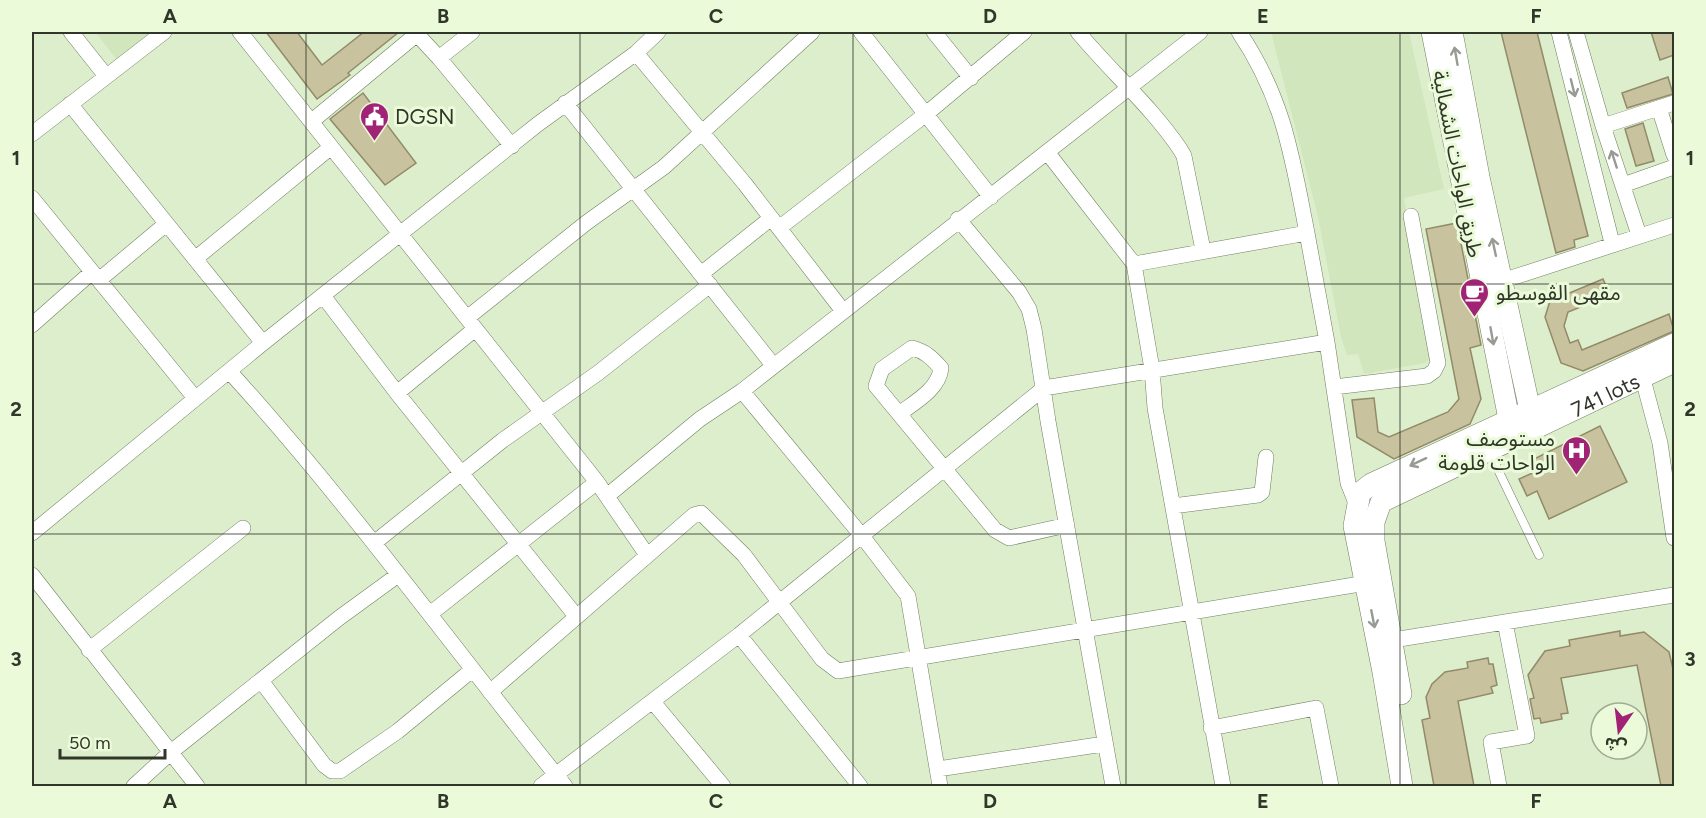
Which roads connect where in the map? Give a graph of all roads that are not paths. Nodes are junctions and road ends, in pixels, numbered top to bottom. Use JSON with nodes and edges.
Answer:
{"nodes":[{"id":1,"x":71,"y":32,"type":"edge"},
{"id":2,"x":164,"y":32,"type":"edge"},
{"id":3,"x":240,"y":32,"type":"edge"},
{"id":4,"x":472,"y":32,"type":"edge"},
{"id":5,"x":658,"y":32,"type":"edge"},
{"id":6,"x":812,"y":32,"type":"edge"},
{"id":7,"x":864,"y":32,"type":"edge"},
{"id":8,"x":934,"y":32,"type":"edge"},
{"id":9,"x":1024,"y":32,"type":"edge"},
{"id":10,"x":1078,"y":32,"type":"edge"},
{"id":11,"x":1200,"y":32,"type":"edge"},
{"id":12,"x":1239,"y":32,"type":"edge"},
{"id":13,"x":1432,"y":32,"type":"edge"},
{"id":14,"x":1452,"y":32,"type":"edge"},
{"id":15,"x":1558,"y":32,"type":"edge"},
{"id":16,"x":1576,"y":32,"type":"edge"},
{"id":17,"x":416,"y":33,"type":"edge"},
{"id":18,"x":636,"y":53,"type":"junction"},
{"id":19,"x":439,"y":58,"type":"junction"},
{"id":20,"x":106,"y":76,"type":"junction"},
{"id":21,"x":971,"y":78,"type":"junction"},
{"id":22,"x":1130,"y":87,"type":"junction"},
{"id":23,"x":565,"y":103,"type":"junction"},
{"id":24,"x":1674,"y":103,"type":"edge"},
{"id":25,"x":70,"y":104,"type":"junction"},
{"id":26,"x":1659,"y":108,"type":"junction"},
{"id":27,"x":926,"y":114,"type":"junction"},
{"id":28,"x":312,"y":121,"type":"junction"},
{"id":29,"x":1603,"y":126,"type":"junction"},
{"id":30,"x":704,"y":133,"type":"junction"},
{"id":31,"x":32,"y":134,"type":"edge"},
{"id":32,"x":512,"y":146,"type":"junction"},
{"id":33,"x":331,"y":147,"type":"junction"},
{"id":34,"x":1047,"y":152,"type":"junction"},
{"id":35,"x":1674,"y":155,"type":"edge"},
{"id":36,"x":1674,"y":167,"type":"edge"},
{"id":37,"x":1623,"y":185,"type":"junction"},
{"id":38,"x":634,"y":191,"type":"junction"},
{"id":39,"x":991,"y":197,"type":"junction"},
{"id":40,"x":32,"y":198,"type":"edge"},
{"id":41,"x":1411,"y":216,"type":"dead end"},
{"id":42,"x":958,"y":219,"type":"junction"},
{"id":43,"x":775,"y":223,"type":"junction"},
{"id":44,"x":166,"y":224,"type":"junction"},
{"id":45,"x":1674,"y":225,"type":"edge"},
{"id":46,"x":1306,"y":233,"type":"junction"},
{"id":47,"x":402,"y":234,"type":"junction"},
{"id":48,"x":1639,"y":235,"type":"junction"},
{"id":49,"x":1612,"y":243,"type":"junction"},
{"id":50,"x":1203,"y":250,"type":"junction"},
{"id":51,"x":195,"y":260,"type":"junction"},
{"id":52,"x":1134,"y":264,"type":"junction"},
{"id":53,"x":95,"y":276,"type":"junction"},
{"id":54,"x":706,"y":280,"type":"junction"},
{"id":55,"x":1502,"y":281,"type":"junction"},
{"id":56,"x":324,"y":297,"type":"junction"},
{"id":57,"x":843,"y":311,"type":"junction"},
{"id":58,"x":471,"y":323,"type":"junction"},
{"id":59,"x":32,"y":325,"type":"edge"},
{"id":60,"x":1327,"y":342,"type":"junction"},
{"id":61,"x":263,"y":343,"type":"junction"},
{"id":62,"x":1674,"y":344,"type":"edge"},
{"id":63,"x":1674,"y":362,"type":"edge"},
{"id":64,"x":773,"y":365,"type":"junction"},
{"id":65,"x":1152,"y":369,"type":"junction"},
{"id":66,"x":1641,"y":369,"type":"junction"},
{"id":67,"x":229,"y":371,"type":"junction"},
{"id":68,"x":1334,"y":387,"type":"junction"},
{"id":69,"x":1044,"y":388,"type":"junction"},
{"id":70,"x":742,"y":391,"type":"junction"},
{"id":71,"x":397,"y":393,"type":"junction"},
{"id":72,"x":195,"y":398,"type":"junction"},
{"id":73,"x":542,"y":412,"type":"junction"},
{"id":74,"x":899,"y":414,"type":"junction"},
{"id":75,"x":1531,"y":420,"type":"junction"},
{"id":76,"x":1510,"y":429,"type":"junction"},
{"id":77,"x":1489,"y":449,"type":"junction"},
{"id":78,"x":1266,"y":457,"type":"dead end"},
{"id":79,"x":945,"y":469,"type":"junction"},
{"id":80,"x":463,"y":474,"type":"junction"},
{"id":81,"x":597,"y":482,"type":"junction"},
{"id":82,"x":608,"y":496,"type":"junction"},
{"id":83,"x":1173,"y":506,"type":"junction"},
{"id":84,"x":1356,"y":507,"type":"junction"},
{"id":85,"x":1374,"y":522,"type":"junction"},
{"id":86,"x":1067,"y":525,"type":"junction"},
{"id":87,"x":243,"y":528,"type":"dead end"},
{"id":88,"x":32,"y":532,"type":"edge"},
{"id":89,"x":862,"y":536,"type":"junction"},
{"id":90,"x":1674,"y":538,"type":"edge"},
{"id":91,"x":374,"y":543,"type":"junction"},
{"id":92,"x":519,"y":544,"type":"junction"},
{"id":93,"x":647,"y":555,"type":"junction"},
{"id":94,"x":1539,"y":555,"type":"dead end"},
{"id":95,"x":32,"y":575,"type":"edge"},
{"id":96,"x":399,"y":575,"type":"junction"},
{"id":97,"x":1366,"y":584,"type":"junction"},
{"id":98,"x":1674,"y":595,"type":"edge"},
{"id":99,"x":779,"y":603,"type":"junction"},
{"id":100,"x":1191,"y":613,"type":"junction"},
{"id":101,"x":430,"y":614,"type":"junction"},
{"id":102,"x":576,"y":616,"type":"junction"},
{"id":103,"x":1505,"y":622,"type":"junction"},
{"id":104,"x":1084,"y":630,"type":"junction"},
{"id":105,"x":740,"y":634,"type":"junction"},
{"id":106,"x":1393,"y":640,"type":"junction"},
{"id":107,"x":89,"y":650,"type":"junction"},
{"id":108,"x":919,"y":659,"type":"junction"},
{"id":109,"x":472,"y":670,"type":"junction"},
{"id":110,"x":262,"y":682,"type":"junction"},
{"id":111,"x":490,"y":692,"type":"junction"},
{"id":112,"x":652,"y":702,"type":"junction"},
{"id":113,"x":1212,"y":728,"type":"junction"},
{"id":114,"x":1104,"y":744,"type":"junction"},
{"id":115,"x":171,"y":752,"type":"junction"},
{"id":116,"x":938,"y":769,"type":"junction"},
{"id":117,"x":561,"y":781,"type":"edge"},
{"id":118,"x":134,"y":786,"type":"edge"},
{"id":119,"x":197,"y":786,"type":"edge"},
{"id":120,"x":541,"y":786,"type":"edge"},
{"id":121,"x":723,"y":786,"type":"edge"},
{"id":122,"x":860,"y":786,"type":"edge"},
{"id":123,"x":940,"y":786,"type":"edge"},
{"id":124,"x":1113,"y":786,"type":"edge"},
{"id":125,"x":1223,"y":786,"type":"edge"},
{"id":126,"x":1331,"y":786,"type":"edge"},
{"id":127,"x":1402,"y":786,"type":"edge"},
{"id":128,"x":1415,"y":786,"type":"edge"},
{"id":129,"x":1499,"y":786,"type":"edge"}],
"edges":[{"from":1,"to":20,"type":"street"},
{"from":2,"to":20,"type":"street"},
{"from":3,"to":28,"type":"street"},
{"from":4,"to":19,"type":"street"},
{"from":5,"to":18,"type":"street"},
{"from":6,"to":30,"type":"street"},
{"from":7,"to":27,"type":"street"},
{"from":8,"to":21,"type":"street"},
{"from":9,"to":21,"type":"street"},
{"from":10,"to":22,"type":"street"},
{"from":11,"to":22,"type":"street"},
{"from":12,"to":46,"type":"street"},
{"from":13,"to":76,"type":"main road","name":"طريق الواحات الشمالية","one_way":true},
{"from":55,"to":14,"type":"main road","name":"طريق الواحات الشمالية","one_way":true},
{"from":15,"to":49,"type":"street","one_way":true},
{"from":16,"to":29,"type":"street"},
{"from":17,"to":19,"type":"street"},
{"from":17,"to":28,"type":"street"},
{"from":18,"to":23,"type":"street"},
{"from":18,"to":30,"type":"street"},
{"from":19,"to":32,"type":"street"},
{"from":20,"to":25,"type":"street"},
{"from":21,"to":27,"type":"street"},
{"from":22,"to":34,"type":"street"},
{"from":22,"to":50,"type":"street"},
{"from":23,"to":32,"type":"street"},
{"from":23,"to":38,"type":"street"},
{"from":24,"to":26,"type":"street"},
{"from":25,"to":31,"type":"street"},
{"from":25,"to":44,"type":"street"},
{"from":26,"to":29,"type":"street"},
{"from":26,"to":35,"type":"street"},
{"from":27,"to":39,"type":"street"},
{"from":27,"to":43,"type":"street"},
{"from":28,"to":33,"type":"street"},
{"from":37,"to":29,"type":"street","one_way":true},
{"from":30,"to":38,"type":"street"},
{"from":30,"to":43,"type":"street"},
{"from":32,"to":47,"type":"street"},
{"from":33,"to":47,"type":"street"},
{"from":33,"to":51,"type":"street"},
{"from":34,"to":39,"type":"street"},
{"from":34,"to":52,"type":"street"},
{"from":36,"to":37,"type":"street"},
{"from":37,"to":48,"type":"street"},
{"from":38,"to":54,"type":"street"},
{"from":38,"to":58,"type":"street"},
{"from":39,"to":42,"type":"street"},
{"from":40,"to":53,"type":"street"},
{"from":41,"to":68,"type":"street"},
{"from":42,"to":57,"type":"street"},
{"from":42,"to":69,"type":"street"},
{"from":43,"to":54,"type":"street"},
{"from":43,"to":57,"type":"street"},
{"from":44,"to":51,"type":"street"},
{"from":44,"to":53,"type":"street"},
{"from":45,"to":48,"type":"street"},
{"from":46,"to":50,"type":"street"},
{"from":46,"to":60,"type":"street"},
{"from":47,"to":56,"type":"street"},
{"from":47,"to":58,"type":"street"},
{"from":48,"to":49,"type":"street"},
{"from":49,"to":55,"type":"street"},
{"from":50,"to":52,"type":"street"},
{"from":51,"to":61,"type":"street"},
{"from":52,"to":65,"type":"street"},
{"from":53,"to":59,"type":"street"},
{"from":53,"to":72,"type":"street"},
{"from":54,"to":64,"type":"street"},
{"from":54,"to":73,"type":"street"},
{"from":55,"to":75,"type":"main road","name":"طريق الواحات الشمالية"},
{"from":56,"to":61,"type":"street"},
{"from":56,"to":71,"type":"street"},
{"from":57,"to":64,"type":"street"},
{"from":58,"to":71,"type":"street"},
{"from":58,"to":73,"type":"street"},
{"from":60,"to":65,"type":"street"},
{"from":60,"to":68,"type":"street"},
{"from":61,"to":67,"type":"street"},
{"from":62,"to":66,"type":"main road"},
{"from":63,"to":66,"type":"main road","name":"741 lots"},
{"from":64,"to":70,"type":"street"},
{"from":65,"to":69,"type":"street"},
{"from":65,"to":83,"type":"street"},
{"from":66,"to":75,"type":"main road","name":"741 lots"},
{"from":66,"to":90,"type":"street"},
{"from":67,"to":72,"type":"street"},
{"from":67,"to":91,"type":"street"},
{"from":68,"to":84,"type":"street"},
{"from":69,"to":79,"type":"street"},
{"from":69,"to":86,"type":"street"},
{"from":70,"to":82,"type":"street"},
{"from":70,"to":89,"type":"street"},
{"from":71,"to":80,"type":"street"},
{"from":72,"to":88,"type":"street"},
{"from":73,"to":80,"type":"street"},
{"from":73,"to":81,"type":"street"},
{"from":74,"to":74,"type":"street"},
{"from":74,"to":79,"type":"street"},
{"from":75,"to":76,"type":"main road","name":"741 lots"},
{"from":76,"to":77,"type":"main road"},
{"from":76,"to":84,"type":"main road","one_way":true},
{"from":77,"to":85,"type":"main road"},
{"from":77,"to":94,"type":"lane"},
{"from":78,"to":83,"type":"street"},
{"from":79,"to":86,"type":"street"},
{"from":79,"to":89,"type":"street"},
{"from":80,"to":91,"type":"street"},
{"from":80,"to":92,"type":"street"},
{"from":81,"to":82,"type":"street"},
{"from":81,"to":92,"type":"street"},
{"from":82,"to":93,"type":"street"},
{"from":83,"to":100,"type":"street"},
{"from":84,"to":85,"type":"street"},
{"from":84,"to":97,"type":"main road"},
{"from":85,"to":106,"type":"main road"},
{"from":86,"to":104,"type":"street"},
{"from":87,"to":107,"type":"street"},
{"from":89,"to":99,"type":"street"},
{"from":89,"to":108,"type":"street"},
{"from":91,"to":96,"type":"street"},
{"from":92,"to":101,"type":"street"},
{"from":92,"to":102,"type":"street"},
{"from":93,"to":99,"type":"street"},
{"from":93,"to":102,"type":"street"},
{"from":95,"to":107,"type":"street"},
{"from":96,"to":101,"type":"street"},
{"from":96,"to":110,"type":"street"},
{"from":97,"to":100,"type":"street"},
{"from":97,"to":127,"type":"main road","one_way":true},
{"from":98,"to":103,"type":"street"},
{"from":99,"to":105,"type":"street"},
{"from":99,"to":108,"type":"street"},
{"from":100,"to":104,"type":"street"},
{"from":100,"to":113,"type":"street"},
{"from":101,"to":109,"type":"street"},
{"from":102,"to":111,"type":"street"},
{"from":103,"to":106,"type":"street"},
{"from":103,"to":129,"type":"street"},
{"from":104,"to":108,"type":"street"},
{"from":104,"to":114,"type":"street"},
{"from":105,"to":112,"type":"street"},
{"from":105,"to":122,"type":"street"},
{"from":106,"to":128,"type":"main road"},
{"from":107,"to":115,"type":"street"},
{"from":108,"to":116,"type":"street"},
{"from":109,"to":110,"type":"street"},
{"from":109,"to":111,"type":"street"},
{"from":110,"to":115,"type":"street"},
{"from":111,"to":117,"type":"street"},
{"from":112,"to":117,"type":"street"},
{"from":112,"to":121,"type":"street"},
{"from":113,"to":125,"type":"street"},
{"from":113,"to":126,"type":"street"},
{"from":114,"to":116,"type":"street"},
{"from":114,"to":124,"type":"street"},
{"from":115,"to":118,"type":"street"},
{"from":115,"to":119,"type":"street"},
{"from":116,"to":123,"type":"street"},
{"from":117,"to":120,"type":"street"}]}
